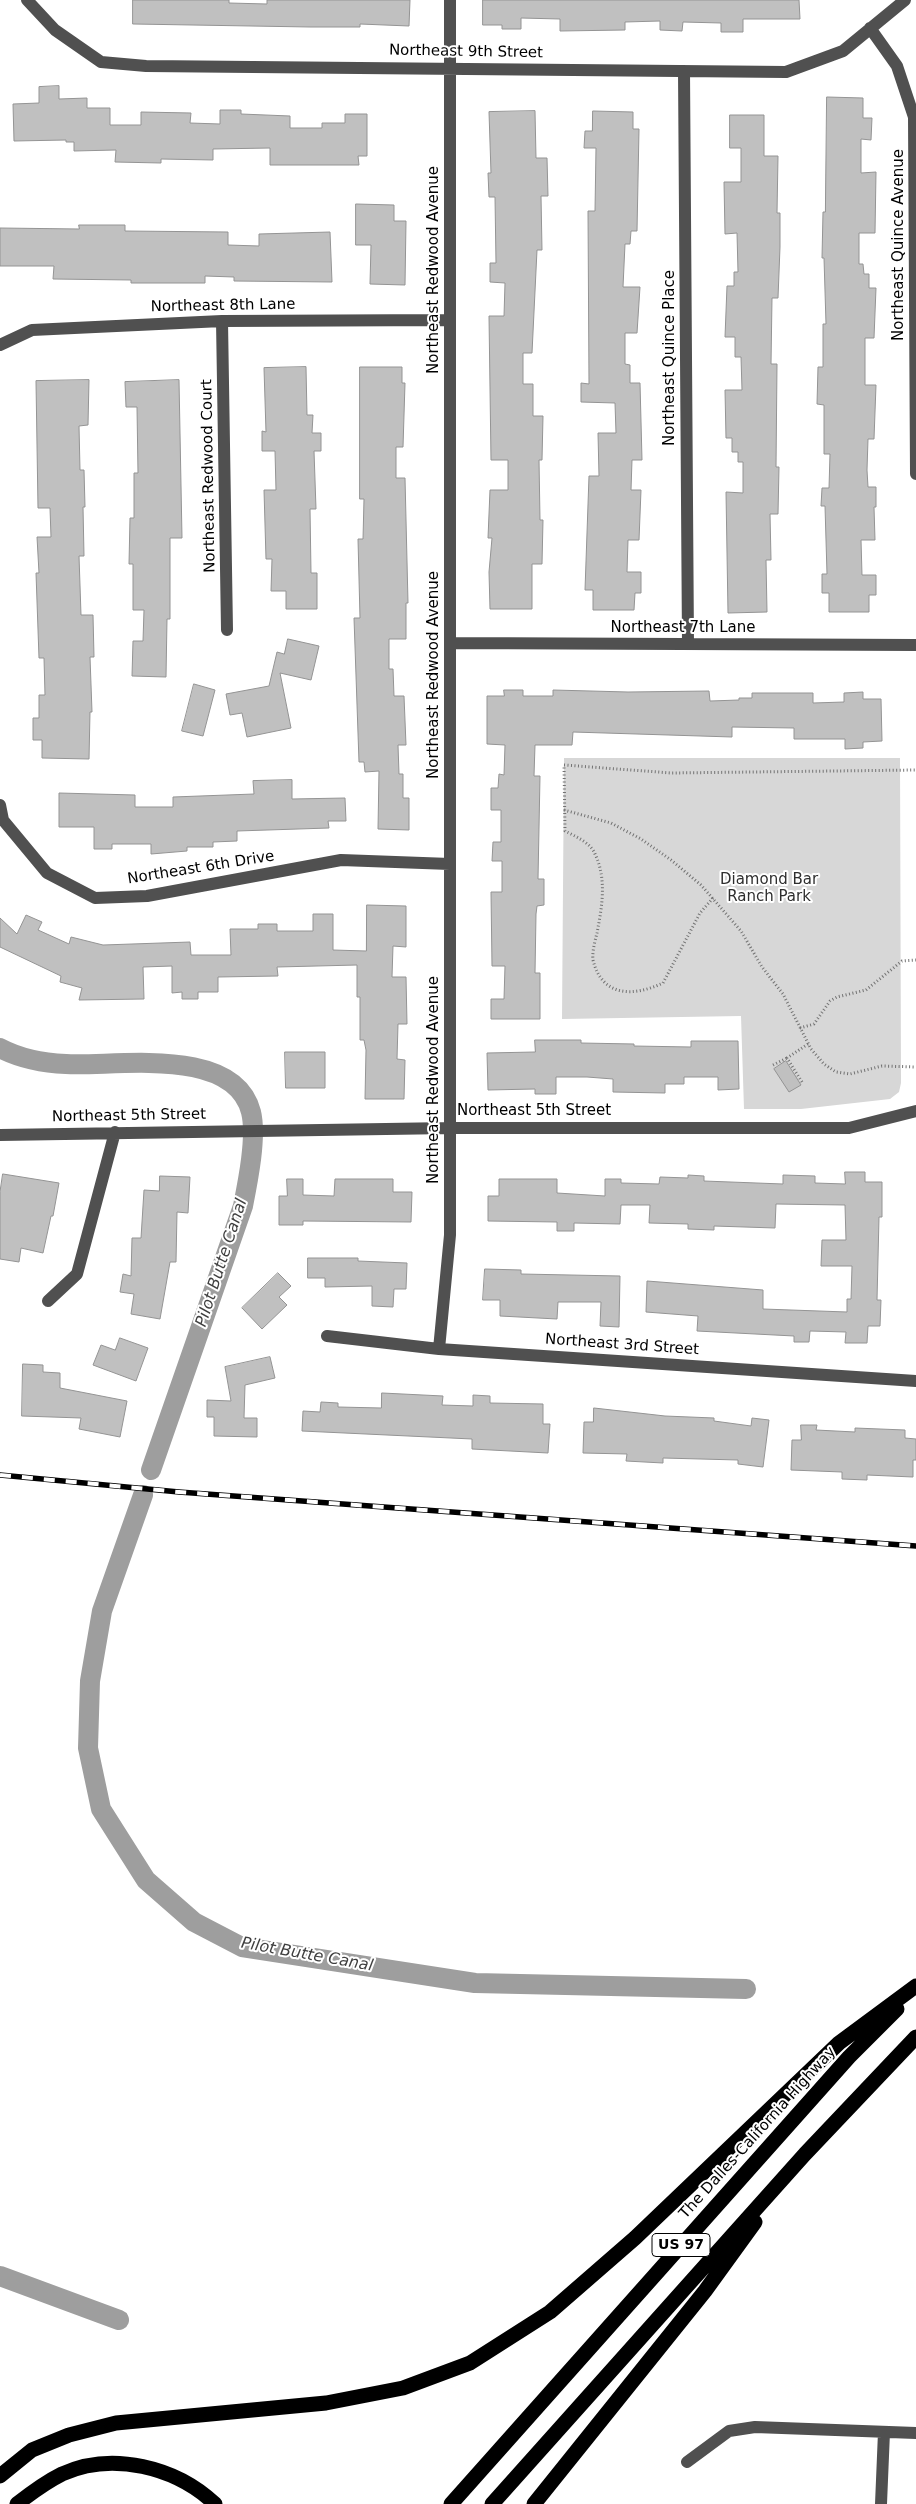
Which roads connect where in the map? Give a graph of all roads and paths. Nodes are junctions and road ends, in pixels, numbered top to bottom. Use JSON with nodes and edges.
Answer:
{"nodes":[{"id":1,"x":27,"y":0,"type":"edge"},
{"id":2,"x":450,"y":0,"type":"edge"},
{"id":3,"x":905,"y":0,"type":"edge"},
{"id":4,"x":870,"y":28,"type":"junction"},
{"id":5,"x":450,"y":68,"type":"junction"},
{"id":6,"x":684,"y":71,"type":"junction"},
{"id":7,"x":450,"y":320,"type":"junction"},
{"id":8,"x":222,"y":321,"type":"junction"},
{"id":9,"x":0,"y":345,"type":"edge"},
{"id":10,"x":916,"y":474,"type":"edge"},
{"id":11,"x":227,"y":630,"type":"dead end"},
{"id":12,"x":450,"y":643,"type":"junction"},
{"id":13,"x":688,"y":644,"type":"junction"},
{"id":14,"x":916,"y":645,"type":"edge"},
{"id":15,"x":916,"y":770,"type":"edge"},
{"id":16,"x":0,"y":805,"type":"edge"},
{"id":17,"x":564,"y":810,"type":"junction"},
{"id":18,"x":450,"y":864,"type":"junction"},
{"id":19,"x":713,"y":898,"type":"junction"},
{"id":20,"x":916,"y":960,"type":"edge"},
{"id":21,"x":800,"y":1028,"type":"junction"},
{"id":22,"x":808,"y":1044,"type":"junction"},
{"id":23,"x":787,"y":1058,"type":"junction"},
{"id":24,"x":773,"y":1065,"type":"dead end"},
{"id":25,"x":916,"y":1067,"type":"edge"},
{"id":26,"x":802,"y":1082,"type":"dead end"},
{"id":27,"x":916,"y":1111,"type":"edge"},
{"id":28,"x":450,"y":1128,"type":"junction"},
{"id":29,"x":115,"y":1132,"type":"junction"},
{"id":30,"x":0,"y":1135,"type":"edge"},
{"id":31,"x":48,"y":1301,"type":"dead end"},
{"id":32,"x":327,"y":1336,"type":"dead end"},
{"id":33,"x":439,"y":1349,"type":"junction"},
{"id":34,"x":916,"y":1381,"type":"edge"},
{"id":35,"x":916,"y":1986,"type":"edge"},
{"id":36,"x":916,"y":1991,"type":"edge"},
{"id":37,"x":916,"y":2037,"type":"edge"},
{"id":38,"x":805,"y":2154,"type":"junction"},
{"id":39,"x":884,"y":2432,"type":"junction"},
{"id":40,"x":916,"y":2433,"type":"edge"},
{"id":41,"x":687,"y":2462,"type":"dead end"},
{"id":42,"x":0,"y":2476,"type":"edge"},
{"id":43,"x":17,"y":2504,"type":"edge"},
{"id":44,"x":215,"y":2504,"type":"edge"},
{"id":45,"x":451,"y":2504,"type":"edge"},
{"id":46,"x":492,"y":2504,"type":"edge"},
{"id":47,"x":534,"y":2504,"type":"edge"},
{"id":48,"x":881,"y":2504,"type":"edge"}],
"edges":[{"from":1,"to":5,"type":"street","name":"Northeast 9th Street"},
{"from":2,"to":5,"type":"street","name":"Northeast Redwood Avenue"},
{"from":3,"to":4,"type":"street","name":"Northeast 9th Street"},
{"from":4,"to":6,"type":"street","name":"Northeast 9th Street"},
{"from":4,"to":10,"type":"street","name":"Northeast Quince Avenue"},
{"from":5,"to":6,"type":"street","name":"Northeast 9th Street"},
{"from":5,"to":7,"type":"street","name":"Northeast Redwood Avenue"},
{"from":6,"to":13,"type":"street","name":"Northeast Quince Place"},
{"from":7,"to":8,"type":"street","name":"Northeast 8th Lane"},
{"from":7,"to":12,"type":"street","name":"Northeast Redwood Avenue"},
{"from":8,"to":9,"type":"street","name":"Northeast 8th Lane"},
{"from":8,"to":11,"type":"street","name":"Northeast Redwood Court"},
{"from":12,"to":13,"type":"street","name":"Northeast 7th Lane"},
{"from":12,"to":18,"type":"street","name":"Northeast Redwood Avenue"},
{"from":13,"to":14,"type":"street","name":"Northeast 7th Lane"},
{"from":15,"to":17,"type":"path"},
{"from":16,"to":18,"type":"street","name":"Northeast 6th Drive"},
{"from":17,"to":19,"type":"path"},
{"from":17,"to":19,"type":"path"},
{"from":18,"to":28,"type":"street","name":"Northeast Redwood Avenue"},
{"from":19,"to":21,"type":"path"},
{"from":20,"to":21,"type":"path"},
{"from":21,"to":22,"type":"path"},
{"from":22,"to":23,"type":"path"},
{"from":22,"to":25,"type":"path"},
{"from":23,"to":24,"type":"path"},
{"from":23,"to":26,"type":"path"},
{"from":27,"to":28,"type":"street","name":"Northeast 5th Street"},
{"from":28,"to":29,"type":"street","name":"Northeast 5th Street"},
{"from":28,"to":33,"type":"street","name":"Northeast Redwood Avenue"},
{"from":29,"to":30,"type":"street","name":"Northeast 5th Street"},
{"from":29,"to":31,"type":"street"},
{"from":32,"to":33,"type":"street","name":"Northeast 3rd Street"},
{"from":33,"to":34,"type":"street","name":"Northeast 3rd Street"},
{"from":35,"to":42,"type":"highway"},
{"from":36,"to":45,"type":"highway","name":"The Dalles-California Highway","number":"US 97"},
{"from":37,"to":38,"type":"highway","number":"US 97"},
{"from":38,"to":46,"type":"highway","number":"US 97"},
{"from":38,"to":47,"type":"highway"},
{"from":39,"to":40,"type":"street"},
{"from":39,"to":41,"type":"street"},
{"from":39,"to":48,"type":"street"},
{"from":43,"to":44,"type":"highway"}]}
